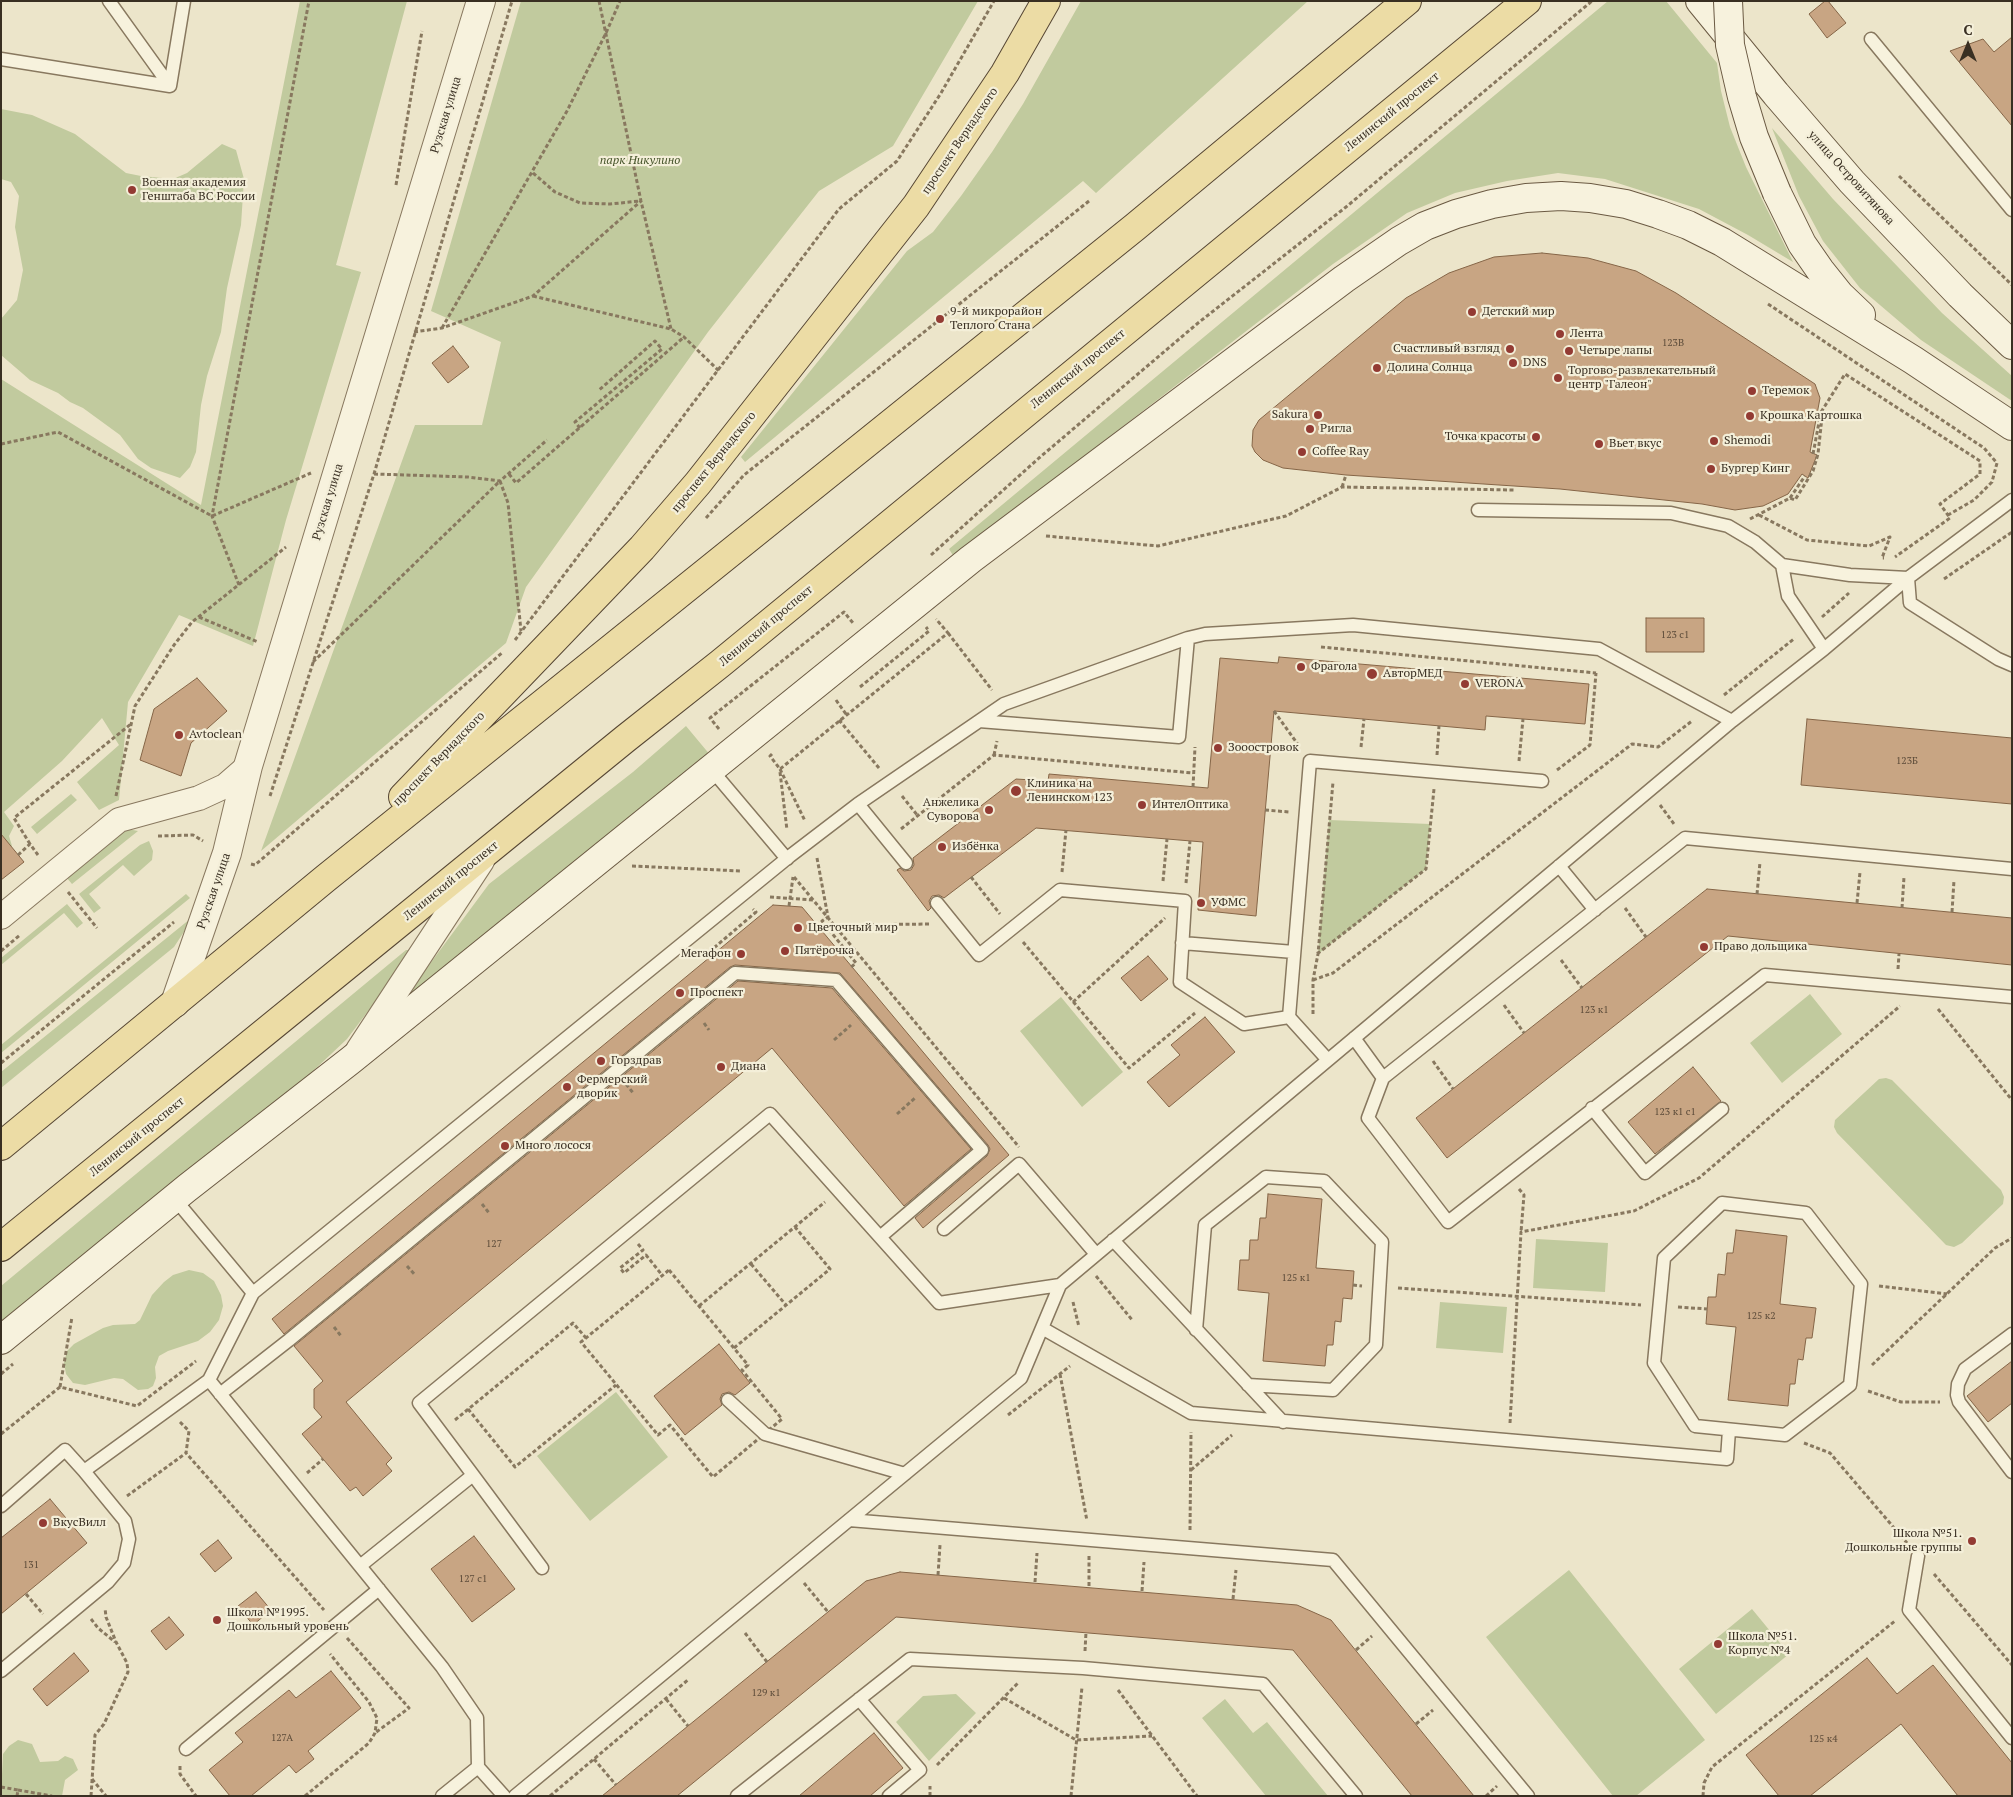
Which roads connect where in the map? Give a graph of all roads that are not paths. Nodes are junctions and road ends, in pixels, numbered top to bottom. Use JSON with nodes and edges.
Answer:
{"nodes":[{"id":1,"x":109,"y":1,"type":"edge"},
{"id":2,"x":184,"y":1,"type":"edge"},
{"id":3,"x":481,"y":1,"type":"edge"},
{"id":4,"x":1046,"y":1,"type":"edge"},
{"id":5,"x":1407,"y":1,"type":"edge"},
{"id":6,"x":1512,"y":1,"type":"edge"},
{"id":7,"x":1527,"y":1,"type":"edge"},
{"id":8,"x":1700,"y":1,"type":"edge"},
{"id":9,"x":1728,"y":1,"type":"edge"},
{"id":10,"x":1486,"y":35,"type":"junction"},
{"id":11,"x":1871,"y":39,"type":"dead end"},
{"id":12,"x":1,"y":59,"type":"edge"},
{"id":13,"x":170,"y":86,"type":"junction"},
{"id":14,"x":2012,"y":210,"type":"edge"},
{"id":15,"x":2012,"y":345,"type":"edge"},
{"id":16,"x":1914,"y":360,"type":"junction"},
{"id":17,"x":2012,"y":426,"type":"edge"},
{"id":18,"x":2012,"y":500,"type":"edge"},
{"id":19,"x":1478,"y":510,"type":"dead end"},
{"id":20,"x":1782,"y":565,"type":"junction"},
{"id":21,"x":1908,"y":578,"type":"junction"},
{"id":22,"x":1188,"y":638,"type":"junction"},
{"id":23,"x":1824,"y":649,"type":"junction"},
{"id":24,"x":2012,"y":665,"type":"edge"},
{"id":25,"x":979,"y":721,"type":"junction"},
{"id":26,"x":1732,"y":721,"type":"junction"},
{"id":27,"x":248,"y":766,"type":"junction"},
{"id":28,"x":711,"y":769,"type":"junction"},
{"id":29,"x":1542,"y":780,"type":"road end"},
{"id":30,"x":858,"y":804,"type":"junction"},
{"id":31,"x":490,"y":849,"type":"junction"},
{"id":32,"x":787,"y":859,"type":"junction"},
{"id":33,"x":906,"y":863,"type":"dead end"},
{"id":34,"x":1559,"y":866,"type":"junction"},
{"id":35,"x":2012,"y":869,"type":"edge"},
{"id":36,"x":326,"y":878,"type":"junction"},
{"id":37,"x":941,"y":908,"type":"road end"},
{"id":38,"x":1595,"y":910,"type":"junction"},
{"id":39,"x":1,"y":917,"type":"edge"},
{"id":40,"x":1182,"y":943,"type":"junction"},
{"id":41,"x":1294,"y":952,"type":"junction"},
{"id":42,"x":2012,"y":997,"type":"edge"},
{"id":43,"x":175,"y":1003,"type":"junction"},
{"id":44,"x":1288,"y":1017,"type":"junction"},
{"id":45,"x":1354,"y":1038,"type":"junction"},
{"id":46,"x":1327,"y":1059,"type":"junction"},
{"id":47,"x":351,"y":1060,"type":"junction"},
{"id":48,"x":1383,"y":1078,"type":"junction"},
{"id":49,"x":1592,"y":1108,"type":"junction"},
{"id":50,"x":1722,"y":1109,"type":"dead end"},
{"id":51,"x":1,"y":1146,"type":"edge"},
{"id":52,"x":174,"y":1198,"type":"junction"},
{"id":53,"x":944,"y":1229,"type":"dead end"},
{"id":54,"x":880,"y":1237,"type":"junction"},
{"id":55,"x":1113,"y":1240,"type":"junction"},
{"id":56,"x":1,"y":1248,"type":"edge"},
{"id":57,"x":1096,"y":1254,"type":"junction"},
{"id":58,"x":1060,"y":1285,"type":"junction"},
{"id":59,"x":253,"y":1293,"type":"junction"},
{"id":60,"x":1042,"y":1328,"type":"junction"},
{"id":61,"x":1196,"y":1330,"type":"junction"},
{"id":62,"x":2012,"y":1334,"type":"edge"},
{"id":63,"x":1,"y":1340,"type":"edge"},
{"id":64,"x":208,"y":1380,"type":"junction"},
{"id":65,"x":1248,"y":1385,"type":"junction"},
{"id":66,"x":220,"y":1394,"type":"junction"},
{"id":67,"x":728,"y":1400,"type":"dead end"},
{"id":68,"x":1283,"y":1422,"type":"junction"},
{"id":69,"x":1729,"y":1430,"type":"junction"},
{"id":70,"x":84,"y":1471,"type":"junction"},
{"id":71,"x":2012,"y":1472,"type":"edge"},
{"id":72,"x":473,"y":1474,"type":"junction"},
{"id":73,"x":905,"y":1474,"type":"junction"},
{"id":74,"x":1,"y":1506,"type":"edge"},
{"id":75,"x":849,"y":1520,"type":"junction"},
{"id":76,"x":1918,"y":1556,"type":"dead end"},
{"id":77,"x":360,"y":1566,"type":"junction"},
{"id":78,"x":542,"y":1568,"type":"dead end"},
{"id":79,"x":379,"y":1589,"type":"junction"},
{"id":80,"x":1,"y":1671,"type":"edge"},
{"id":81,"x":859,"y":1699,"type":"junction"},
{"id":82,"x":2012,"y":1738,"type":"edge"},
{"id":83,"x":186,"y":1749,"type":"road end"},
{"id":84,"x":478,"y":1767,"type":"junction"},
{"id":85,"x":740,"y":1795,"type":"edge"},
{"id":86,"x":442,"y":1796,"type":"edge"},
{"id":87,"x":504,"y":1796,"type":"edge"},
{"id":88,"x":515,"y":1796,"type":"edge"},
{"id":89,"x":889,"y":1796,"type":"edge"},
{"id":90,"x":1356,"y":1796,"type":"edge"},
{"id":91,"x":1528,"y":1796,"type":"edge"}],
"edges":[{"from":1,"to":13,"type":"lane"},
{"from":2,"to":13,"type":"lane"},
{"from":3,"to":27,"type":"main road","name":"Рузская улица"},
{"from":4,"to":36,"type":"main road","name":"проспект Вернадского"},
{"from":5,"to":36,"type":"main road"},
{"from":6,"to":10,"type":"main road"},
{"from":7,"to":10,"type":"main road","name":"Ленинский проспект"},
{"from":8,"to":15,"type":"main road","name":"улица Островитянова"},
{"from":9,"to":16,"type":"main road","bridge":true},
{"from":10,"to":31,"type":"main road","name":"Ленинский проспект"},
{"from":11,"to":14,"type":"lane"},
{"from":12,"to":13,"type":"lane"},
{"from":16,"to":17,"type":"main road"},
{"from":16,"to":28,"type":"main road"},
{"from":18,"to":21,"type":"lane"},
{"from":19,"to":20,"type":"lane"},
{"from":20,"to":21,"type":"lane"},
{"from":20,"to":23,"type":"lane"},
{"from":21,"to":23,"type":"lane"},
{"from":21,"to":24,"type":"lane"},
{"from":22,"to":25,"type":"lane"},
{"from":22,"to":25,"type":"lane"},
{"from":22,"to":26,"type":"lane"},
{"from":23,"to":26,"type":"lane"},
{"from":25,"to":30,"type":"lane"},
{"from":26,"to":34,"type":"lane"},
{"from":27,"to":39,"type":"street"},
{"from":27,"to":43,"type":"main road","name":"Рузская улица"},
{"from":28,"to":32,"type":"lane"},
{"from":28,"to":47,"type":"main road"},
{"from":29,"to":41,"type":"lane"},
{"from":30,"to":32,"type":"lane"},
{"from":30,"to":33,"type":"lane"},
{"from":31,"to":47,"type":"street"},
{"from":31,"to":56,"type":"main road","name":"Ленинский проспект"},
{"from":32,"to":59,"type":"lane"},
{"from":34,"to":38,"type":"lane"},
{"from":34,"to":45,"type":"lane"},
{"from":35,"to":38,"type":"lane"},
{"from":36,"to":43,"type":"main road"},
{"from":37,"to":40,"type":"lane"},
{"from":38,"to":48,"type":"lane"},
{"from":40,"to":41,"type":"lane"},
{"from":40,"to":44,"type":"lane"},
{"from":41,"to":44,"type":"lane"},
{"from":42,"to":49,"type":"lane"},
{"from":43,"to":51,"type":"main road"},
{"from":44,"to":46,"type":"lane"},
{"from":45,"to":46,"type":"lane"},
{"from":45,"to":48,"type":"lane"},
{"from":46,"to":55,"type":"lane"},
{"from":47,"to":52,"type":"main road"},
{"from":48,"to":49,"type":"lane"},
{"from":49,"to":50,"type":"lane"},
{"from":52,"to":59,"type":"lane"},
{"from":52,"to":63,"type":"main road"},
{"from":53,"to":57,"type":"lane"},
{"from":54,"to":58,"type":"lane"},
{"from":54,"to":66,"type":"lane"},
{"from":54,"to":72,"type":"lane"},
{"from":55,"to":57,"type":"lane"},
{"from":55,"to":61,"type":"lane"},
{"from":57,"to":58,"type":"lane"},
{"from":58,"to":60,"type":"lane"},
{"from":59,"to":64,"type":"lane"},
{"from":60,"to":68,"type":"lane"},
{"from":60,"to":73,"type":"lane"},
{"from":61,"to":65,"type":"lane"},
{"from":61,"to":65,"type":"lane"},
{"from":62,"to":71,"type":"lane"},
{"from":64,"to":66,"type":"lane"},
{"from":64,"to":70,"type":"lane"},
{"from":65,"to":68,"type":"lane"},
{"from":66,"to":77,"type":"lane"},
{"from":67,"to":73,"type":"lane"},
{"from":68,"to":69,"type":"lane"},
{"from":69,"to":69,"type":"lane"},
{"from":70,"to":74,"type":"lane"},
{"from":70,"to":80,"type":"lane"},
{"from":72,"to":77,"type":"lane"},
{"from":72,"to":78,"type":"lane"},
{"from":73,"to":75,"type":"lane"},
{"from":75,"to":88,"type":"lane"},
{"from":75,"to":91,"type":"lane"},
{"from":76,"to":82,"type":"lane"},
{"from":77,"to":79,"type":"lane"},
{"from":79,"to":83,"type":"lane"},
{"from":79,"to":84,"type":"lane"},
{"from":81,"to":85,"type":"lane"},
{"from":81,"to":89,"type":"lane"},
{"from":81,"to":90,"type":"lane"},
{"from":84,"to":86,"type":"lane"},
{"from":84,"to":87,"type":"lane"}]}
